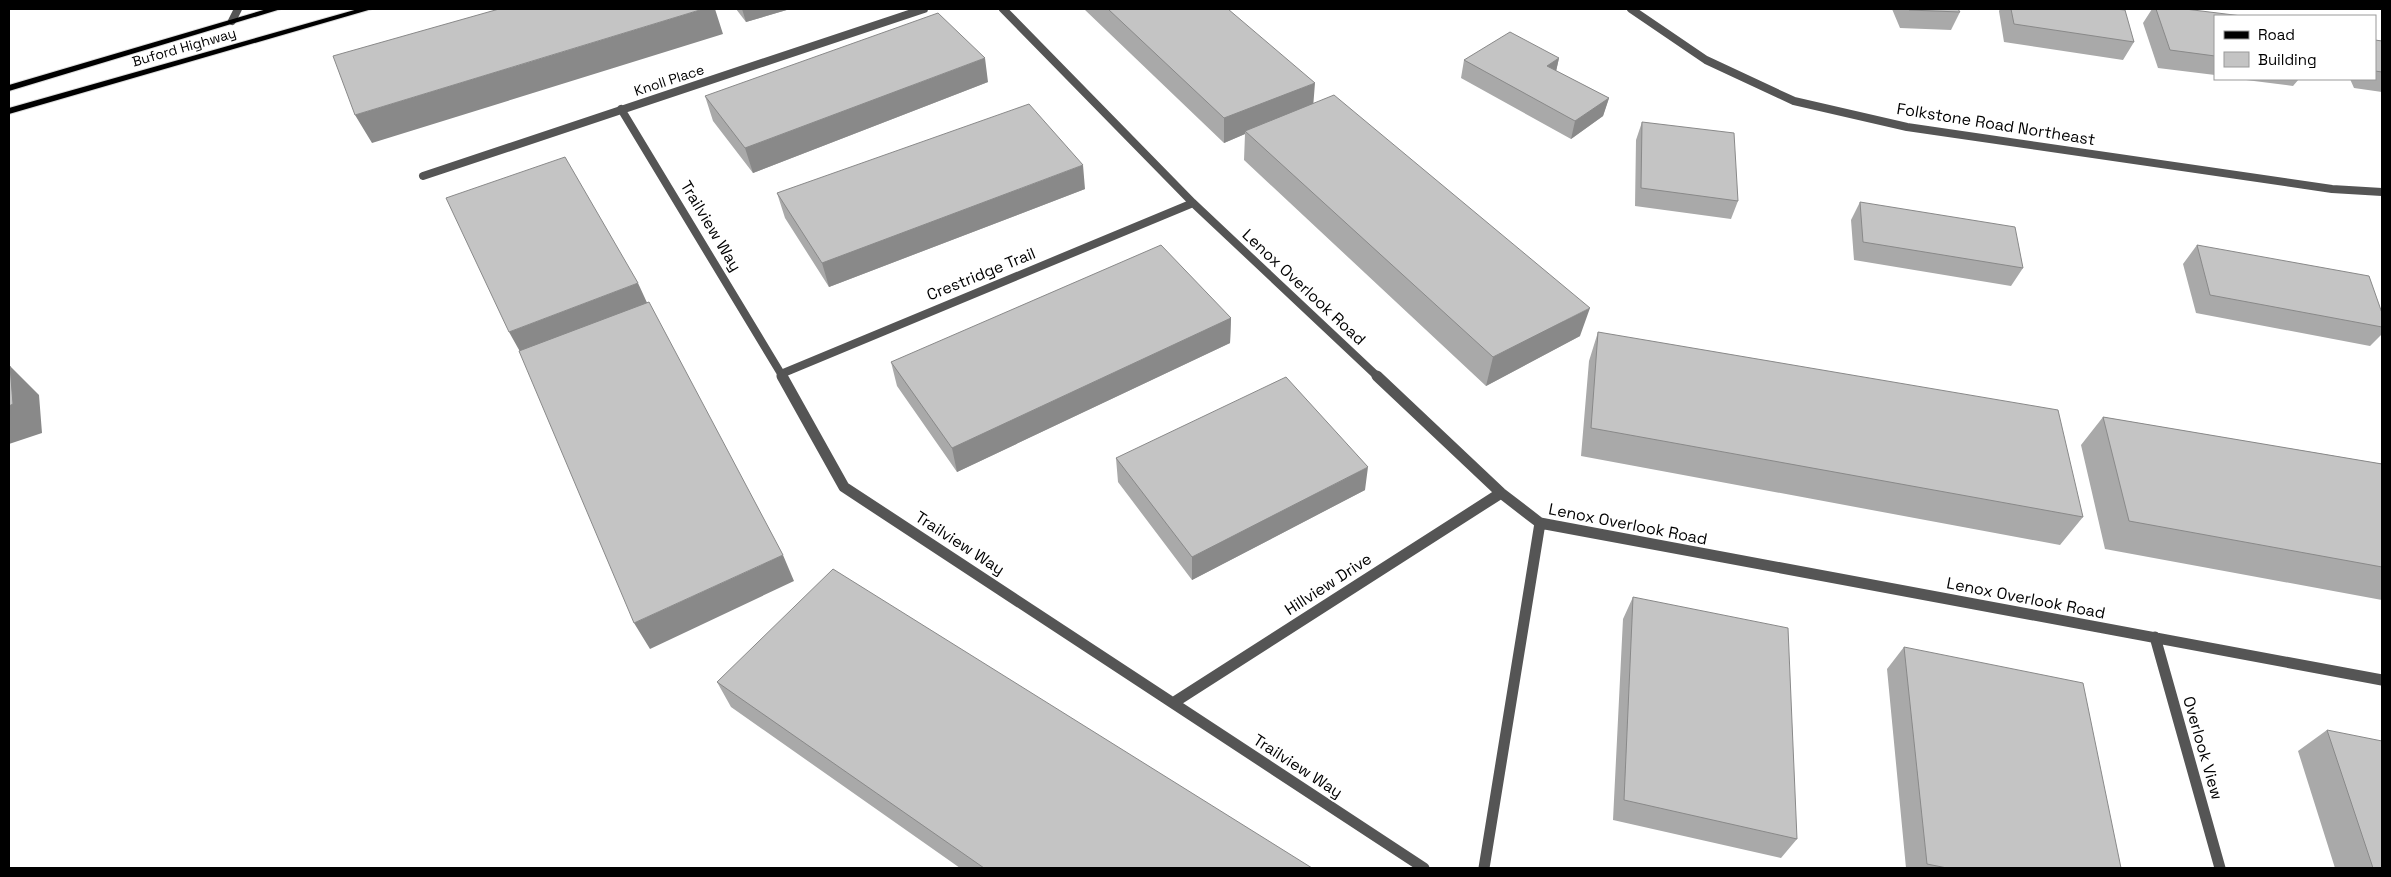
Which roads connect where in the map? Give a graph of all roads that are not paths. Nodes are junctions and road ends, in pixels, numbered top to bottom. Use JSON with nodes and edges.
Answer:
{"nodes":[{"id":1,"x":238,"y":9,"type":"edge"},
{"id":2,"x":276,"y":9,"type":"edge"},
{"id":3,"x":367,"y":9,"type":"edge"},
{"id":4,"x":924,"y":9,"type":"edge"},
{"id":5,"x":1003,"y":9,"type":"edge"},
{"id":6,"x":1631,"y":9,"type":"edge"},
{"id":7,"x":232,"y":21,"type":"junction"},
{"id":8,"x":9,"y":88,"type":"edge"},
{"id":9,"x":621,"y":109,"type":"junction"},
{"id":10,"x":9,"y":111,"type":"edge"},
{"id":11,"x":423,"y":176,"type":"dead end"},
{"id":12,"x":2382,"y":192,"type":"edge"},
{"id":13,"x":1193,"y":203,"type":"junction"},
{"id":14,"x":782,"y":374,"type":"junction"},
{"id":15,"x":1501,"y":493,"type":"junction"},
{"id":16,"x":1540,"y":523,"type":"junction"},
{"id":17,"x":2155,"y":638,"type":"junction"},
{"id":18,"x":2382,"y":680,"type":"edge"},
{"id":19,"x":1173,"y":703,"type":"junction"},
{"id":20,"x":1424,"y":868,"type":"edge"},
{"id":21,"x":1484,"y":868,"type":"edge"},
{"id":22,"x":2220,"y":868,"type":"edge"}],
"edges":[{"from":1,"to":7,"type":"street"},
{"from":2,"to":7,"type":"main road","name":"Buford Highway"},
{"from":3,"to":10,"type":"main road","name":"Buford Highway"},
{"from":4,"to":9,"type":"street","name":"Knoll Place"},
{"from":5,"to":13,"type":"street","name":"Lenox Overlook Road"},
{"from":6,"to":12,"type":"street","name":"Folkstone Road Northeast"},
{"from":7,"to":8,"type":"main road","name":"Buford Highway"},
{"from":9,"to":11,"type":"street","name":"Knoll Place"},
{"from":9,"to":14,"type":"street","name":"Trailview Way"},
{"from":13,"to":14,"type":"street","name":"Crestridge Trail"},
{"from":13,"to":15,"type":"street","name":"Lenox Overlook Road"},
{"from":14,"to":19,"type":"street","name":"Trailview Way"},
{"from":15,"to":16,"type":"street","name":"Lenox Overlook Road"},
{"from":15,"to":19,"type":"street","name":"Hillview Drive"},
{"from":16,"to":17,"type":"street","name":"Lenox Overlook Road"},
{"from":16,"to":21,"type":"street"},
{"from":17,"to":18,"type":"street","name":"Lenox Overlook Road"},
{"from":17,"to":22,"type":"street","name":"Overlook View"},
{"from":19,"to":20,"type":"street","name":"Trailview Way"}]}
